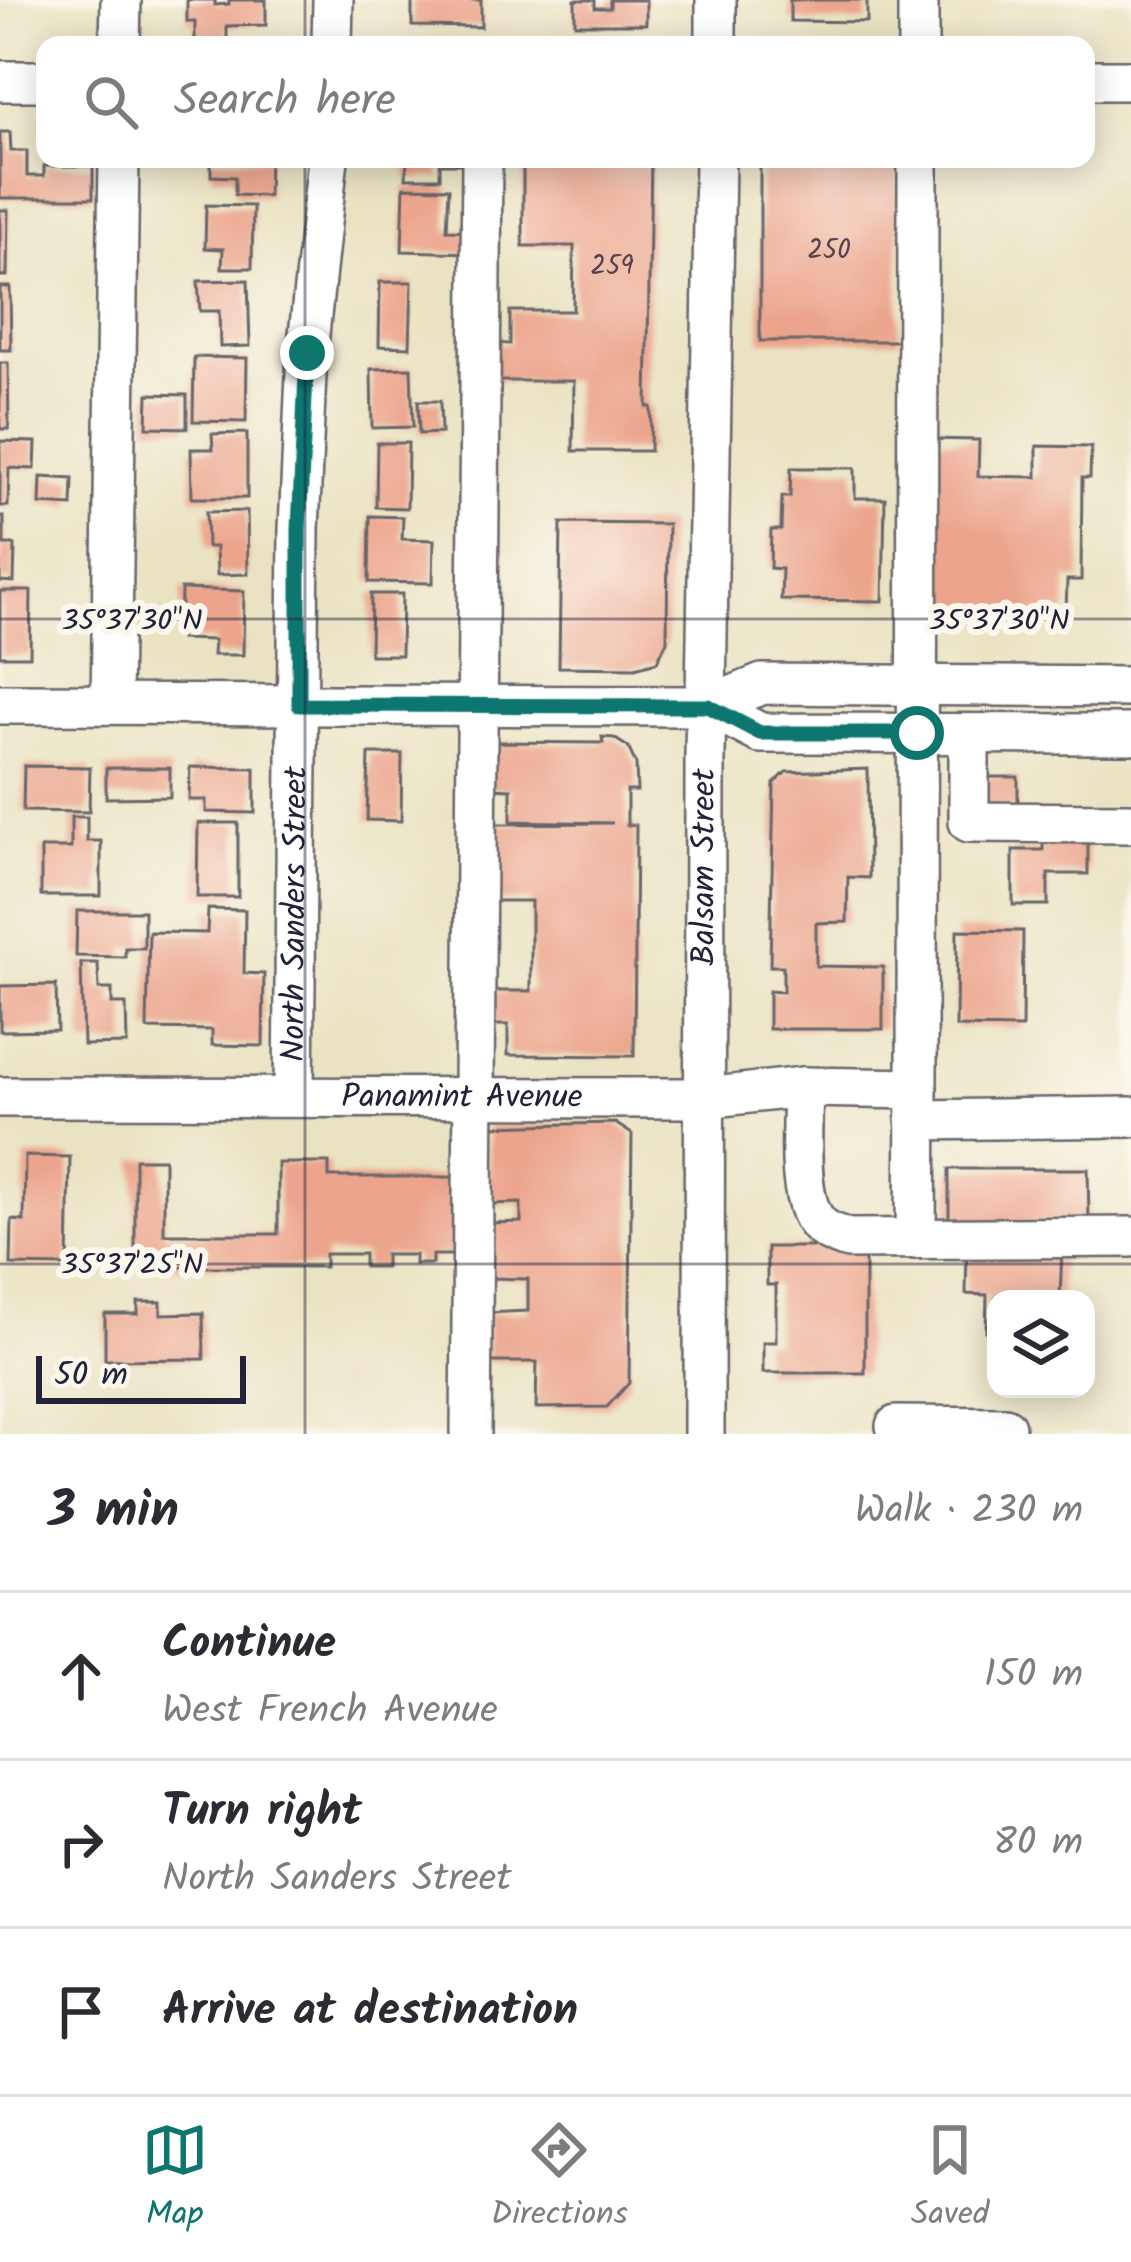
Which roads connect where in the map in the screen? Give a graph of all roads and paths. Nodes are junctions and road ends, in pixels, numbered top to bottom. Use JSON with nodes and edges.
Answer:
{"nodes":[{"id":1,"x":121,"y":0,"type":"edge"},
{"id":2,"x":332,"y":0,"type":"edge"},
{"id":3,"x":716,"y":0,"type":"edge"},
{"id":4,"x":918,"y":0,"type":"edge"},
{"id":5,"x":121,"y":36,"type":"edge"},
{"id":6,"x":332,"y":36,"type":"edge"},
{"id":7,"x":716,"y":36,"type":"edge"},
{"id":8,"x":918,"y":36,"type":"edge"},
{"id":9,"x":1095,"y":80,"type":"edge"},
{"id":10,"x":1131,"y":80,"type":"edge"},
{"id":11,"x":0,"y":81,"type":"edge"},
{"id":12,"x":36,"y":81,"type":"edge"},
{"id":13,"x":119,"y":168,"type":"edge"},
{"id":14,"x":327,"y":168,"type":"edge"},
{"id":15,"x":482,"y":168,"type":"edge"},
{"id":16,"x":715,"y":168,"type":"edge"},
{"id":17,"x":918,"y":168,"type":"edge"},
{"id":18,"x":916,"y":685,"type":"junction"},
{"id":19,"x":1131,"y":687,"type":"edge"},
{"id":20,"x":0,"y":704,"type":"edge"},
{"id":21,"x":111,"y":704,"type":"junction"},
{"id":22,"x":299,"y":705,"type":"junction"},
{"id":23,"x":479,"y":706,"type":"junction"},
{"id":24,"x":708,"y":706,"type":"junction"},
{"id":25,"x":917,"y":733,"type":"junction"},
{"id":26,"x":969,"y":734,"type":"junction"},
{"id":27,"x":1131,"y":734,"type":"edge"},
{"id":28,"x":1131,"y":824,"type":"edge"},
{"id":29,"x":803,"y":1087,"type":"junction"},
{"id":30,"x":294,"y":1096,"type":"junction"},
{"id":31,"x":0,"y":1097,"type":"edge"},
{"id":32,"x":474,"y":1097,"type":"junction"},
{"id":33,"x":706,"y":1099,"type":"junction"},
{"id":34,"x":917,"y":1104,"type":"junction"},
{"id":35,"x":1131,"y":1117,"type":"edge"},
{"id":36,"x":1131,"y":1237,"type":"edge"},
{"id":37,"x":916,"y":1239,"type":"junction"},
{"id":38,"x":896,"y":1426,"type":"dead end"},
{"id":39,"x":1005,"y":1427,"type":"dead end"},
{"id":40,"x":471,"y":1434,"type":"edge"},
{"id":41,"x":704,"y":1434,"type":"edge"}],
"edges":[{"from":1,"to":5,"type":"street"},
{"from":2,"to":6,"type":"street"},
{"from":3,"to":7,"type":"street"},
{"from":4,"to":8,"type":"street"},
{"from":9,"to":10,"type":"street"},
{"from":11,"to":12,"type":"street"},
{"from":13,"to":21,"type":"street"},
{"from":14,"to":22,"type":"street","name":"North Sanders Street"},
{"from":15,"to":23,"type":"street"},
{"from":16,"to":24,"type":"street","name":"Balsam Street"},
{"from":17,"to":18,"type":"street"},
{"from":18,"to":19,"type":"street"},
{"from":18,"to":24,"type":"street"},
{"from":18,"to":25,"type":"street"},
{"from":20,"to":21,"type":"street"},
{"from":21,"to":22,"type":"street"},
{"from":22,"to":23,"type":"street"},
{"from":22,"to":30,"type":"street","name":"North Sanders Street"},
{"from":23,"to":24,"type":"street"},
{"from":23,"to":32,"type":"street"},
{"from":24,"to":25,"type":"street"},
{"from":24,"to":33,"type":"street","name":"Balsam Street"},
{"from":25,"to":26,"type":"street"},
{"from":25,"to":34,"type":"street"},
{"from":26,"to":27,"type":"street"},
{"from":26,"to":28,"type":"street"},
{"from":29,"to":33,"type":"street","name":"Panamint Avenue"},
{"from":29,"to":34,"type":"street","name":"Panamint Avenue"},
{"from":29,"to":37,"type":"street"},
{"from":30,"to":31,"type":"street","name":"Panamint Avenue"},
{"from":30,"to":32,"type":"street","name":"Panamint Avenue"},
{"from":32,"to":33,"type":"street","name":"Panamint Avenue"},
{"from":32,"to":40,"type":"street"},
{"from":33,"to":41,"type":"street","name":"Balsam Street"},
{"from":34,"to":35,"type":"street","name":"Panamint Avenue"},
{"from":34,"to":37,"type":"street"},
{"from":36,"to":37,"type":"street"},
{"from":38,"to":39,"type":"street"}]}
